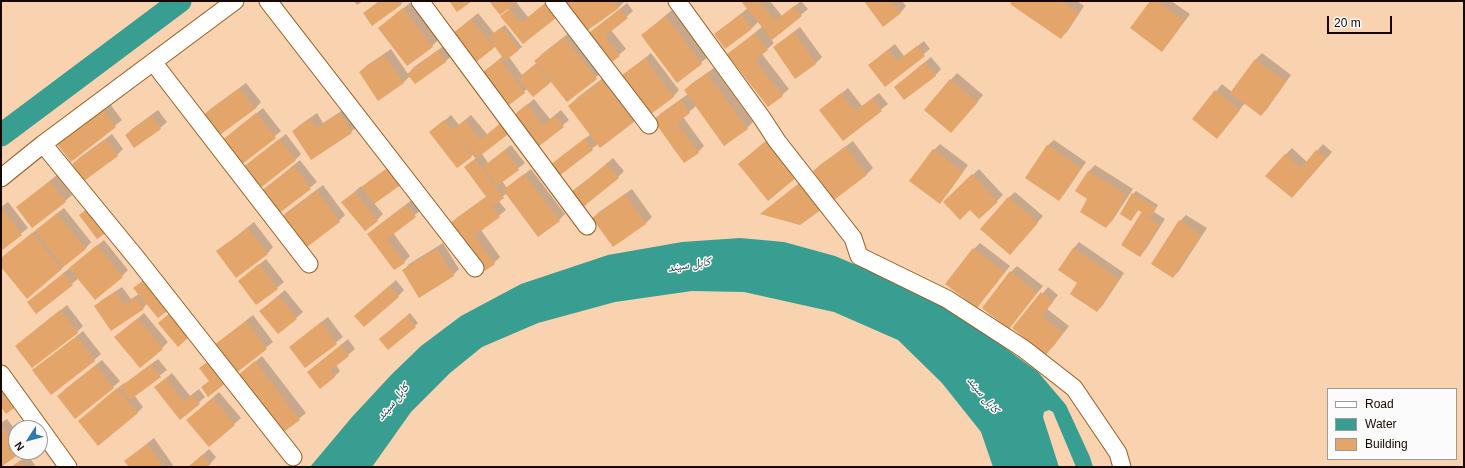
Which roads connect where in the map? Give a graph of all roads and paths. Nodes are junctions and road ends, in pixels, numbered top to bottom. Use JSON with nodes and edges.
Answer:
{"nodes":[{"id":1,"x":235,"y":1,"type":"edge"},
{"id":2,"x":268,"y":1,"type":"edge"},
{"id":3,"x":420,"y":1,"type":"edge"},
{"id":4,"x":554,"y":1,"type":"edge"},
{"id":5,"x":677,"y":1,"type":"edge"},
{"id":6,"x":153,"y":62,"type":"junction"},
{"id":7,"x":649,"y":125,"type":"dead end"},
{"id":8,"x":43,"y":144,"type":"junction"},
{"id":9,"x":1,"y":178,"type":"edge"},
{"id":10,"x":587,"y":226,"type":"dead end"},
{"id":11,"x":309,"y":264,"type":"dead end"},
{"id":12,"x":475,"y":268,"type":"dead end"},
{"id":13,"x":1,"y":374,"type":"edge"},
{"id":14,"x":34,"y":420,"type":"edge"},
{"id":15,"x":48,"y":439,"type":"edge"},
{"id":16,"x":293,"y":457,"type":"dead end"},
{"id":17,"x":68,"y":467,"type":"edge"},
{"id":18,"x":1122,"y":467,"type":"edge"}],
"edges":[{"from":1,"to":6,"type":"street"},
{"from":2,"to":12,"type":"street"},
{"from":3,"to":10,"type":"street"},
{"from":4,"to":7,"type":"street"},
{"from":5,"to":18,"type":"street"},
{"from":6,"to":8,"type":"street"},
{"from":6,"to":11,"type":"street"},
{"from":8,"to":9,"type":"street"},
{"from":8,"to":16,"type":"street"},
{"from":13,"to":14,"type":"street"},
{"from":15,"to":17,"type":"street"}]}
